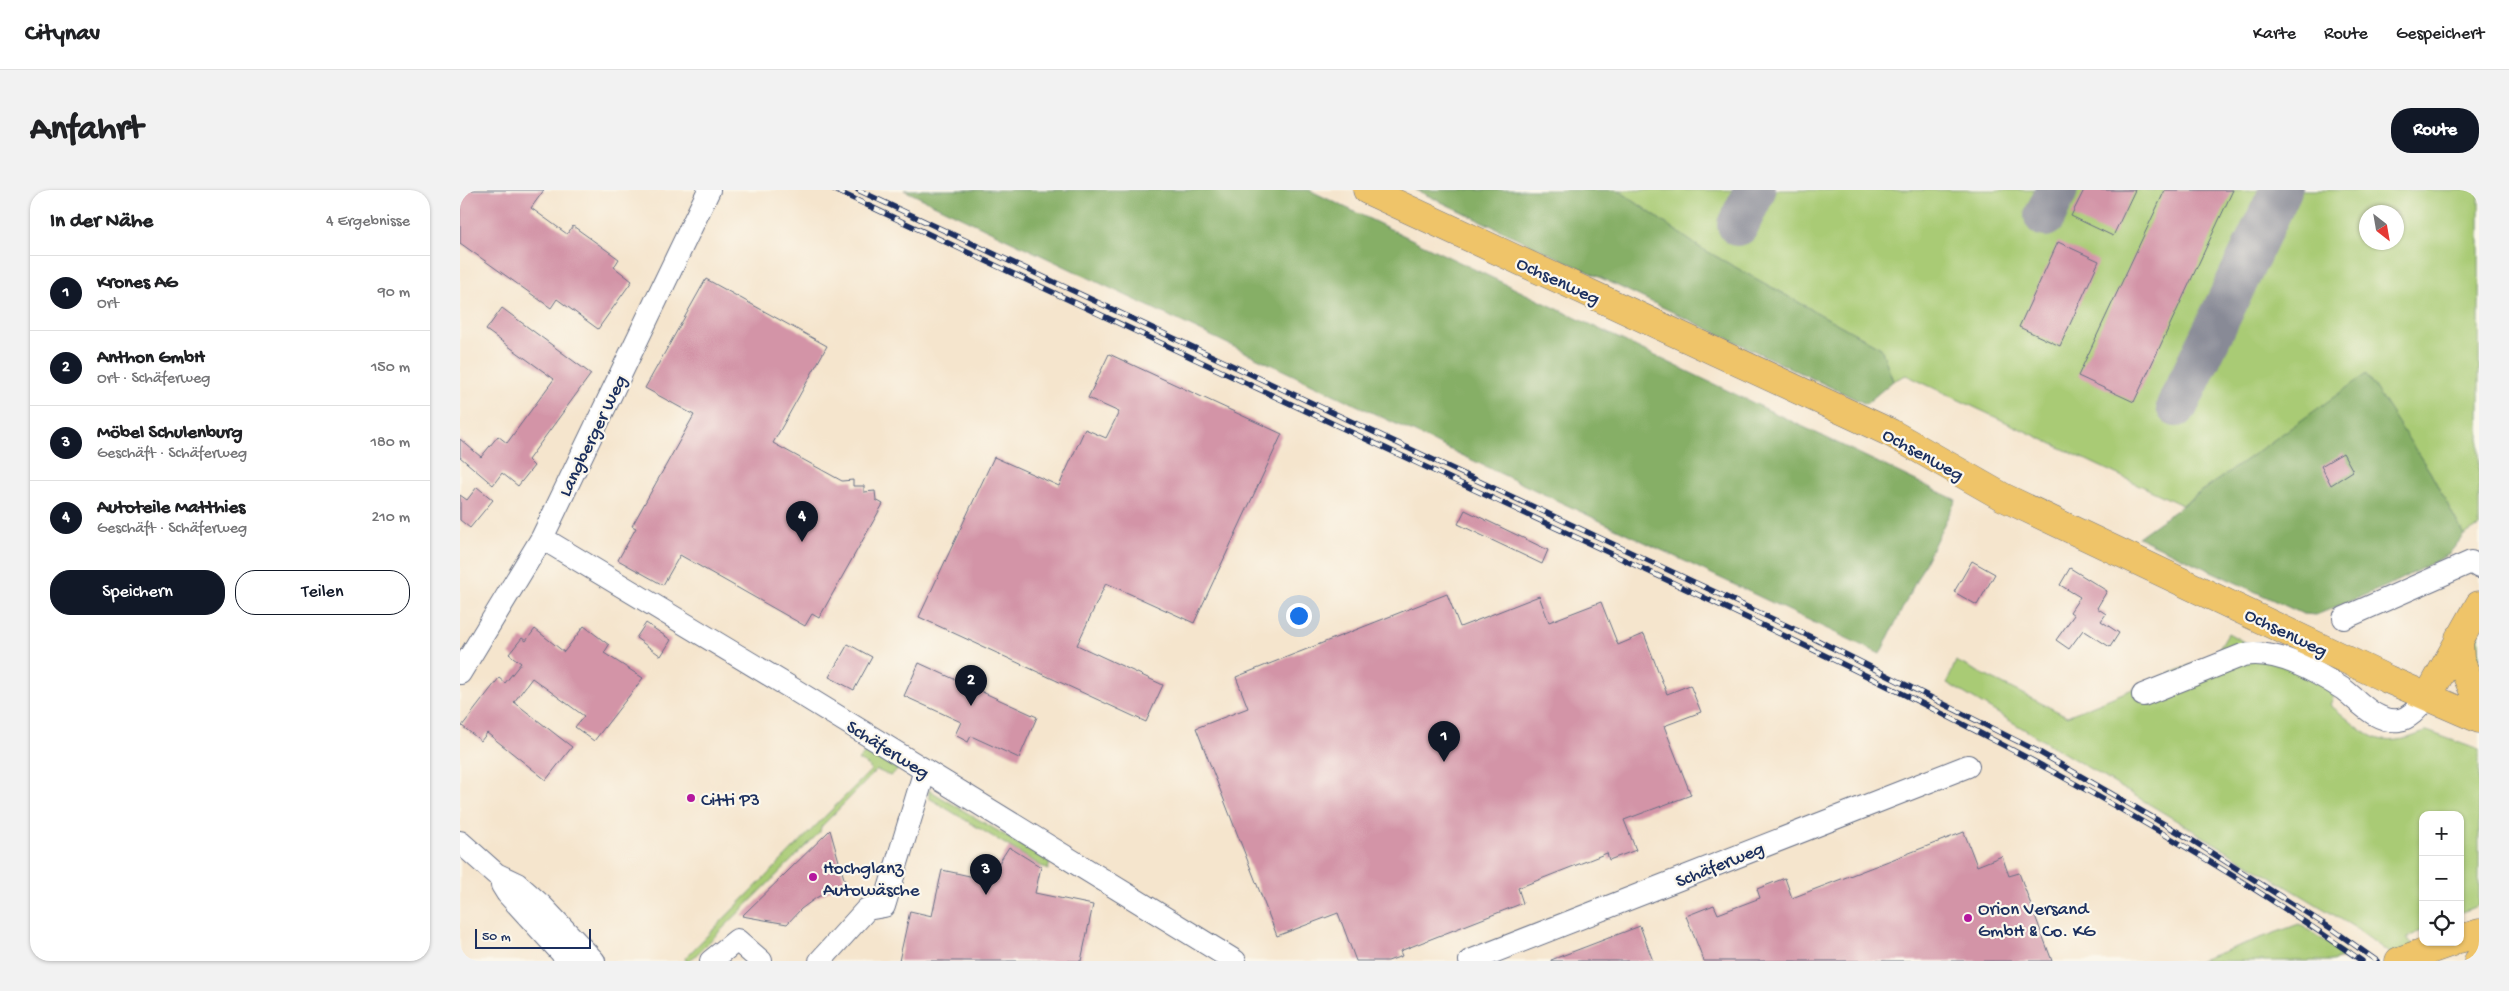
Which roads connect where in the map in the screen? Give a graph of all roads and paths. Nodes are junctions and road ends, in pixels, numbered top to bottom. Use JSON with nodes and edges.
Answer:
{"nodes":[{"id":1,"x":709,"y":190,"type":"edge"},
{"id":2,"x":1367,"y":190,"type":"edge"},
{"id":3,"x":542,"y":538,"type":"junction"},
{"id":4,"x":2479,"y":567,"type":"edge"},
{"id":5,"x":2479,"y":605,"type":"edge"},
{"id":6,"x":2344,"y":618,"type":"dead end"},
{"id":7,"x":2459,"y":638,"type":"junction"},
{"id":8,"x":460,"y":673,"type":"edge"},
{"id":9,"x":2143,"y":695,"type":"dead end"},
{"id":10,"x":2428,"y":696,"type":"junction"},
{"id":11,"x":2479,"y":704,"type":"edge"},
{"id":12,"x":2479,"y":719,"type":"edge"},
{"id":13,"x":1968,"y":766,"type":"dead end"},
{"id":14,"x":925,"y":770,"type":"junction"},
{"id":15,"x":460,"y":842,"type":"edge"},
{"id":16,"x":496,"y":874,"type":"junction"},
{"id":17,"x":2479,"y":933,"type":"edge"},
{"id":18,"x":2464,"y":939,"type":"edge"},
{"id":19,"x":2441,"y":946,"type":"edge"},
{"id":20,"x":2408,"y":958,"type":"edge"},
{"id":21,"x":569,"y":961,"type":"edge"},
{"id":22,"x":594,"y":961,"type":"edge"},
{"id":23,"x":710,"y":961,"type":"edge"},
{"id":24,"x":760,"y":961,"type":"edge"},
{"id":25,"x":820,"y":961,"type":"edge"},
{"id":26,"x":1235,"y":961,"type":"edge"},
{"id":27,"x":1470,"y":961,"type":"edge"}],
"edges":[{"from":1,"to":3,"type":"street","name":"Langberger Weg"},
{"from":2,"to":10,"type":"main road","name":"Ochsenweg"},
{"from":3,"to":8,"type":"street","name":"Langberger Weg"},
{"from":3,"to":14,"type":"street","name":"Schäferweg"},
{"from":4,"to":6,"type":"street"},
{"from":5,"to":7,"type":"main road"},
{"from":7,"to":10,"type":"main road"},
{"from":7,"to":11,"type":"main road"},
{"from":9,"to":10,"type":"street"},
{"from":10,"to":12,"type":"main road","name":"Ochsenweg"},
{"from":13,"to":27,"type":"street","name":"Schäferweg"},
{"from":14,"to":25,"type":"street"},
{"from":14,"to":26,"type":"street","name":"Schäferweg"},
{"from":15,"to":16,"type":"street"},
{"from":16,"to":21,"type":"street"},
{"from":16,"to":22,"type":"street"},
{"from":17,"to":18,"type":"main road"},
{"from":19,"to":20,"type":"main road"},
{"from":23,"to":24,"type":"street"}]}
